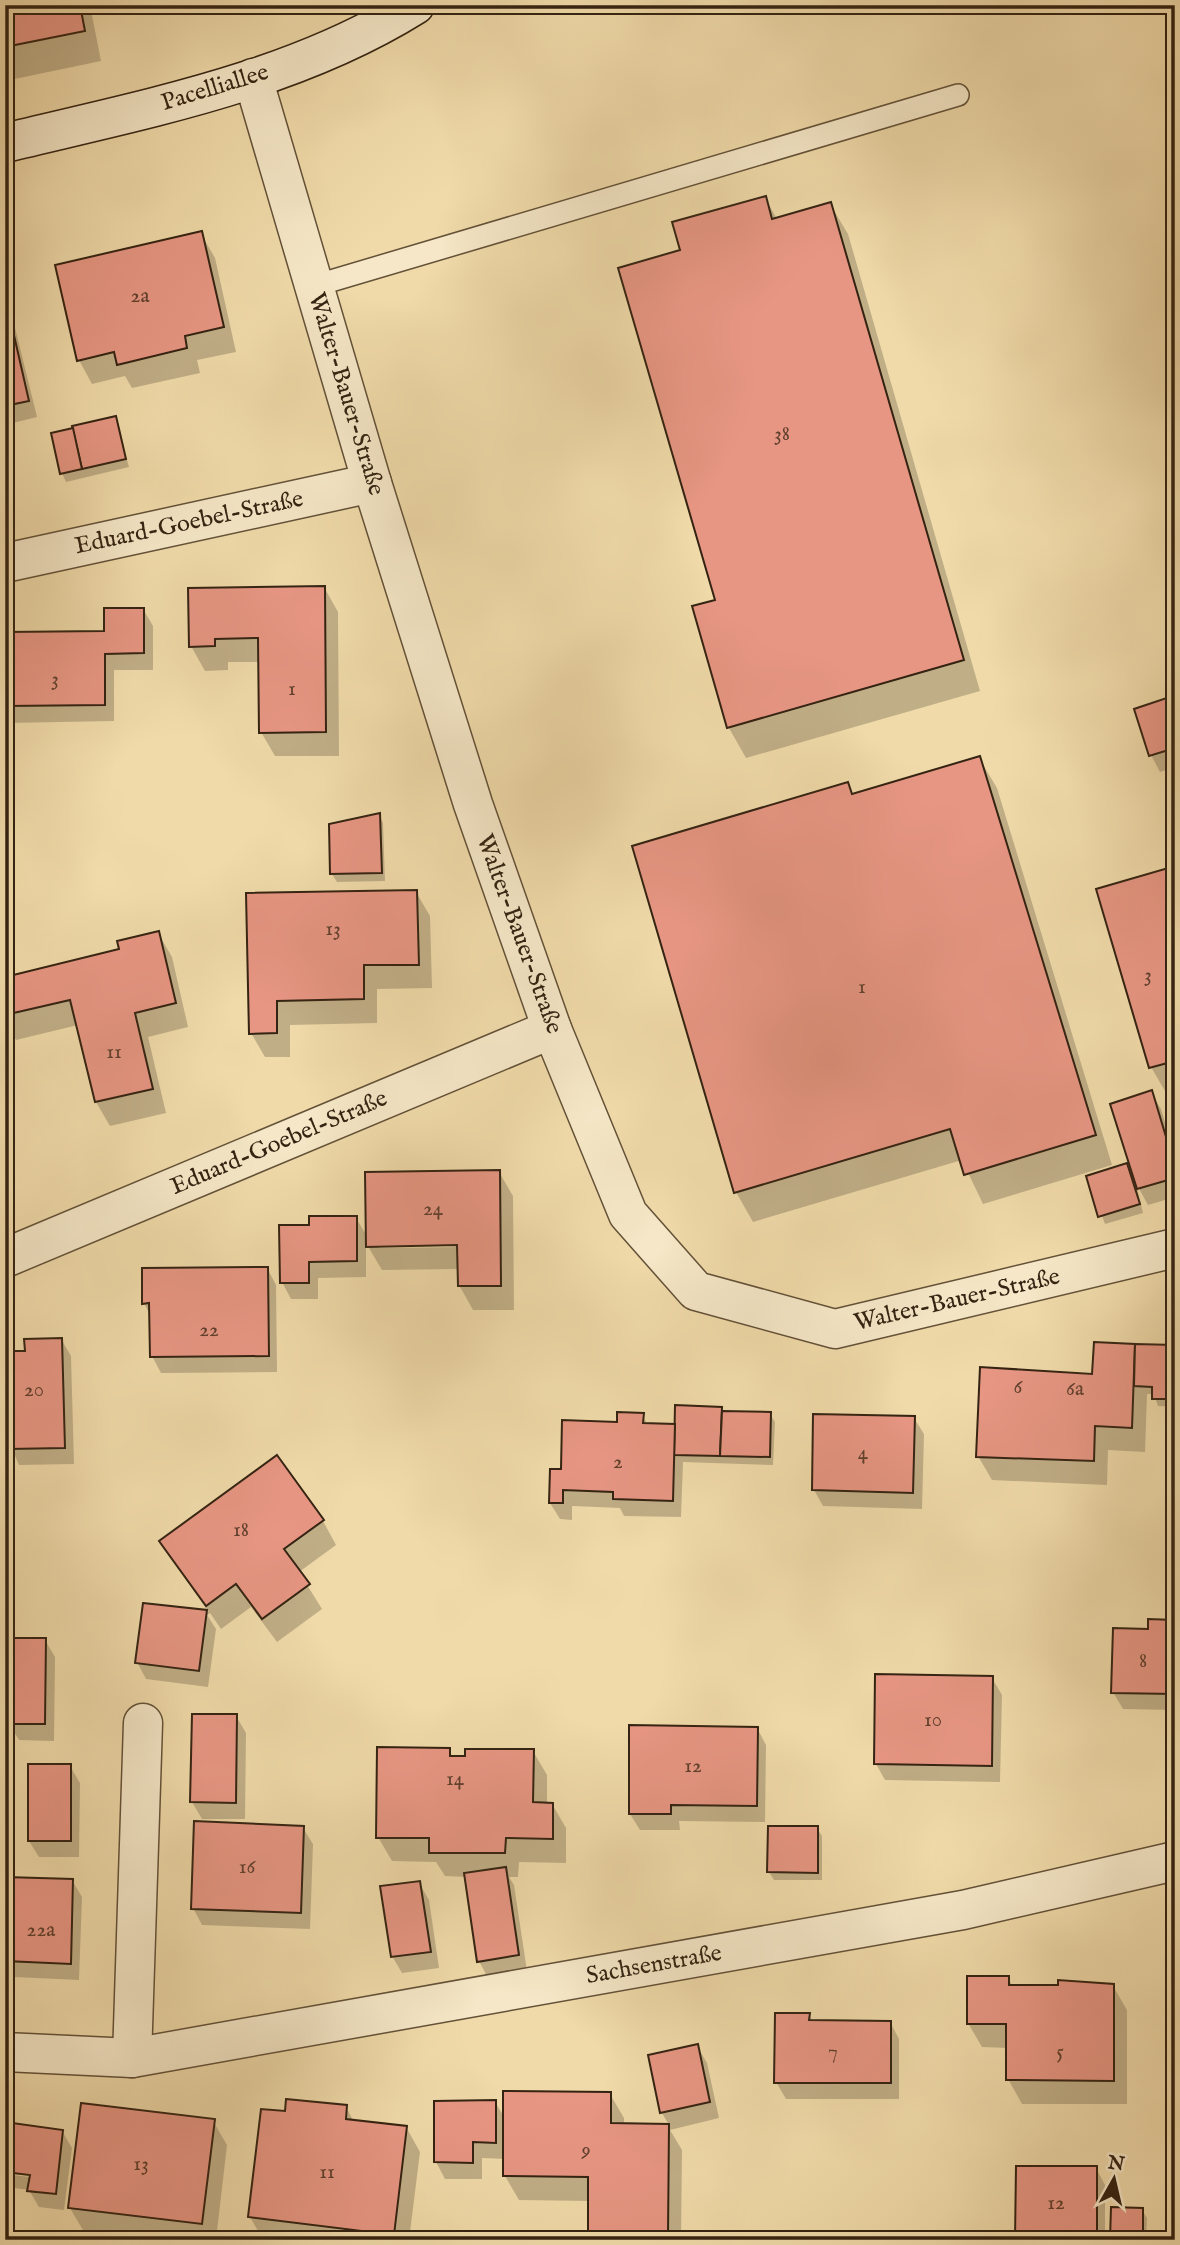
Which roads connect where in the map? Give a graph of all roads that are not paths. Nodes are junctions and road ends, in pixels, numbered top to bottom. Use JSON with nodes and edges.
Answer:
{"nodes":[{"id":1,"x":415,"y":5,"type":"edge"},
{"id":2,"x":253,"y":78,"type":"junction"},
{"id":3,"x":958,"y":95,"type":"dead end"},
{"id":4,"x":5,"y":143,"type":"edge"},
{"id":5,"x":314,"y":286,"type":"junction"},
{"id":6,"x":372,"y":483,"type":"junction"},
{"id":7,"x":5,"y":563,"type":"edge"},
{"id":8,"x":552,"y":1029,"type":"junction"},
{"id":9,"x":1175,"y":1248,"type":"edge"},
{"id":10,"x":5,"y":1258,"type":"edge"},
{"id":11,"x":143,"y":1723,"type":"dead end"},
{"id":12,"x":1175,"y":1861,"type":"edge"},
{"id":13,"x":5,"y":2052,"type":"edge"},
{"id":14,"x":132,"y":2058,"type":"junction"}],
"edges":[{"from":1,"to":2,"type":"street","name":"Pacelliallee"},
{"from":2,"to":4,"type":"street","name":"Pacelliallee"},
{"from":2,"to":5,"type":"street","name":"Walter-Bauer-Straße"},
{"from":3,"to":5,"type":"lane"},
{"from":5,"to":6,"type":"street","name":"Walter-Bauer-Straße"},
{"from":6,"to":7,"type":"street","name":"Eduard-Goebel-Straße"},
{"from":6,"to":8,"type":"street","name":"Walter-Bauer-Straße"},
{"from":8,"to":9,"type":"street","name":"Walter-Bauer-Straße"},
{"from":8,"to":10,"type":"street","name":"Eduard-Goebel-Straße"},
{"from":11,"to":14,"type":"street"},
{"from":12,"to":14,"type":"street","name":"Sachsenstraße"},
{"from":13,"to":14,"type":"street","name":"Sachsenstraße"}]}
